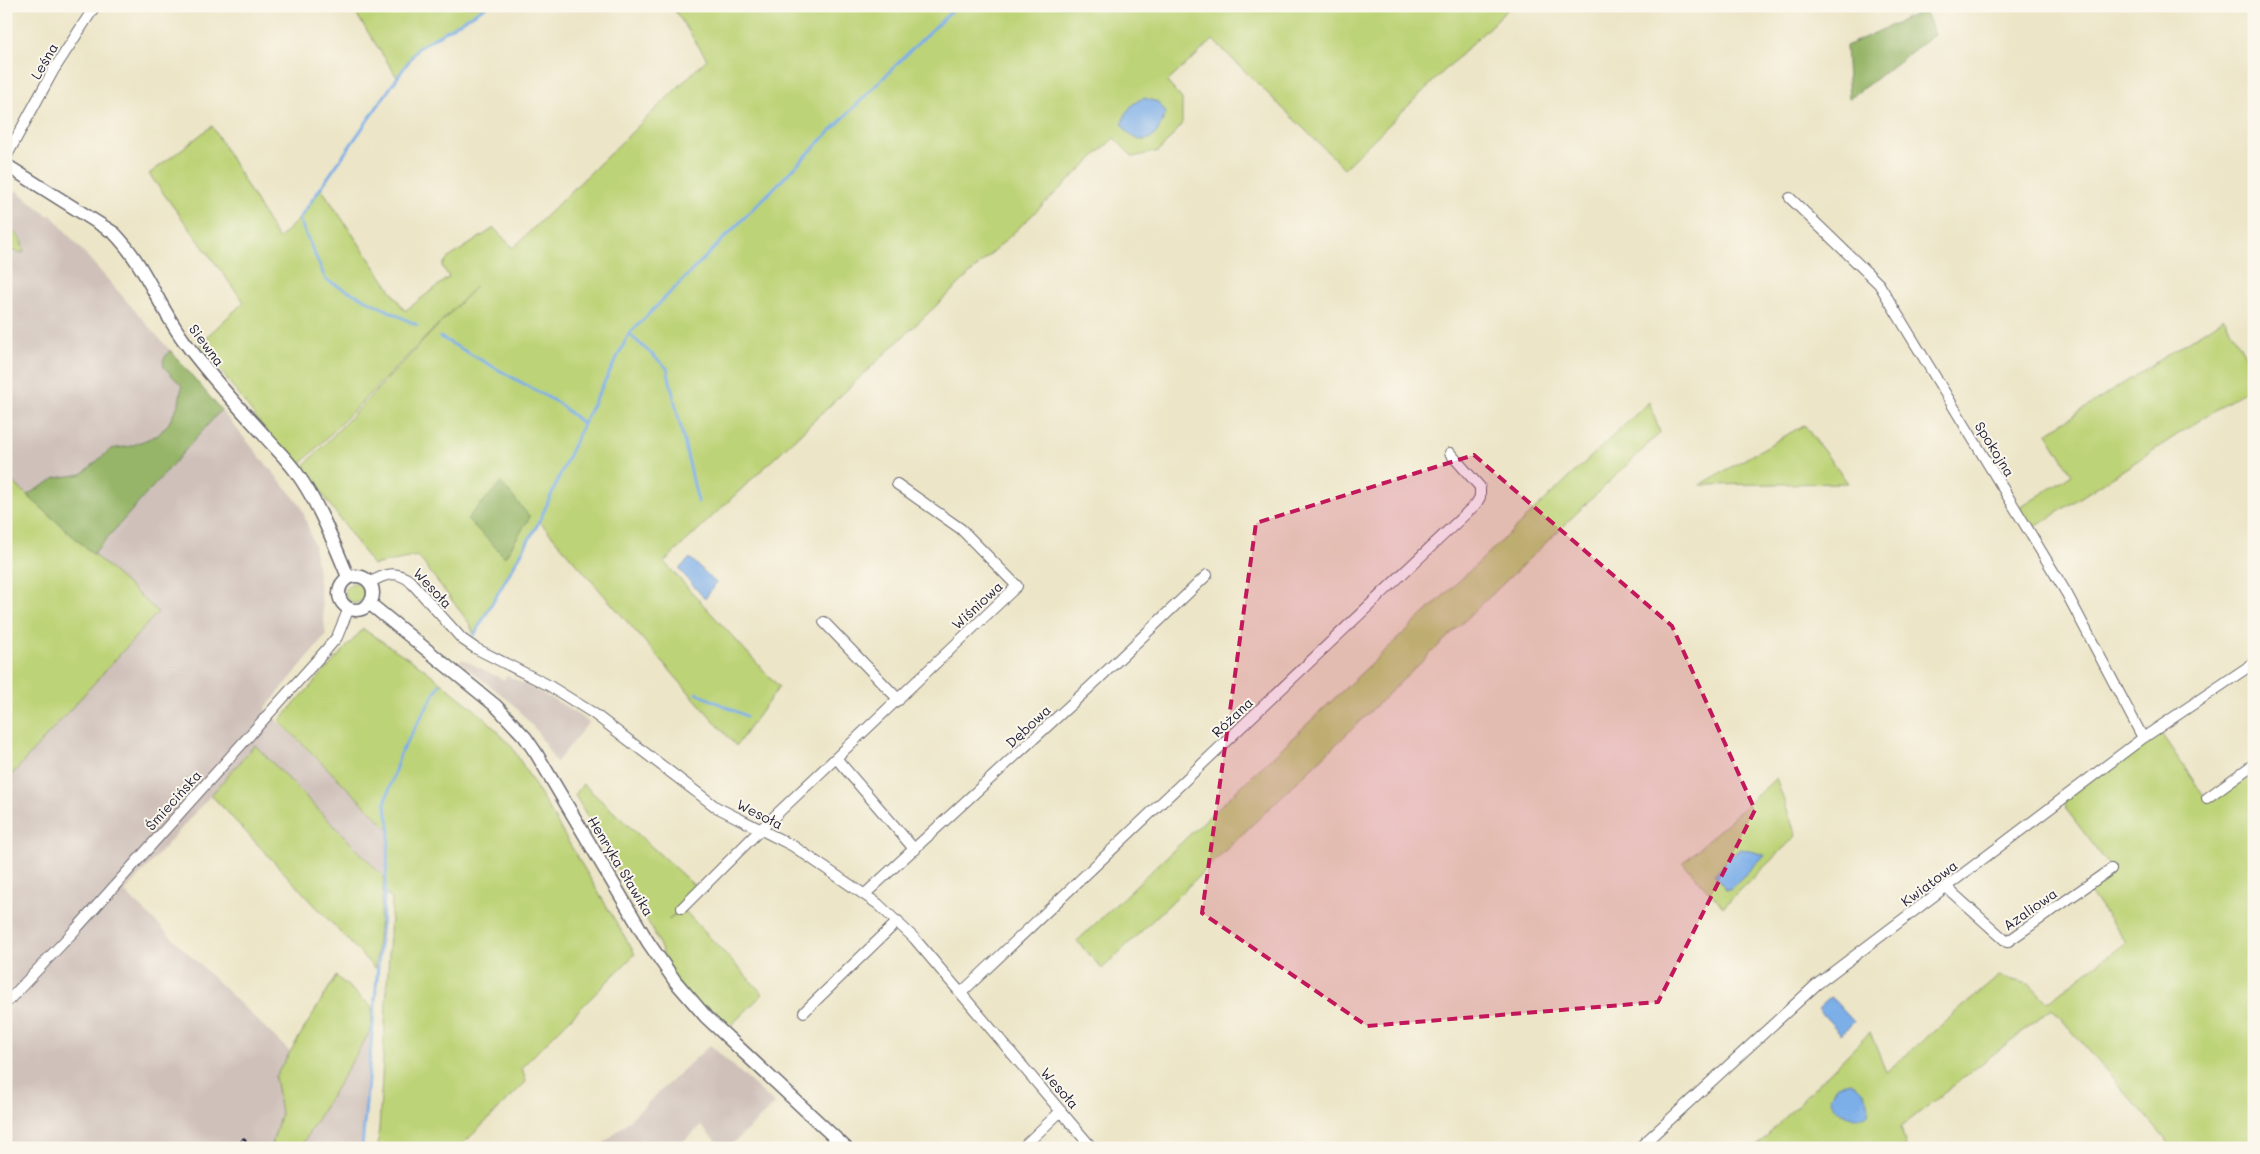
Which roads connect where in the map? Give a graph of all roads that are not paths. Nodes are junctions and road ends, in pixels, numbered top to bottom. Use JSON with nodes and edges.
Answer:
{"nodes":[{"id":1,"x":95,"y":6,"type":"edge"},
{"id":2,"x":6,"y":157,"type":"edge"},
{"id":3,"x":6,"y":166,"type":"edge"},
{"id":4,"x":1790,"y":198,"type":"dead end"},
{"id":5,"x":1450,"y":453,"type":"dead end"},
{"id":6,"x":897,"y":484,"type":"dead end"},
{"id":7,"x":1206,"y":576,"type":"dead end"},
{"id":8,"x":348,"y":577,"type":"junction"},
{"id":9,"x":369,"y":583,"type":"junction"},
{"id":10,"x":369,"y":603,"type":"junction"},
{"id":11,"x":349,"y":608,"type":"junction"},
{"id":12,"x":824,"y":622,"type":"dead end"},
{"id":13,"x":2254,"y":663,"type":"edge"},
{"id":14,"x":899,"y":700,"type":"junction"},
{"id":15,"x":2143,"y":738,"type":"junction"},
{"id":16,"x":836,"y":758,"type":"junction"},
{"id":17,"x":2254,"y":764,"type":"edge"},
{"id":18,"x":2207,"y":798,"type":"dead end"},
{"id":19,"x":760,"y":830,"type":"junction"},
{"id":20,"x":915,"y":850,"type":"junction"},
{"id":21,"x":2111,"y":869,"type":"dead end"},
{"id":22,"x":1947,"y":888,"type":"junction"},
{"id":23,"x":865,"y":894,"type":"junction"},
{"id":24,"x":682,"y":908,"type":"dead end"},
{"id":25,"x":898,"y":921,"type":"junction"},
{"id":26,"x":961,"y":993,"type":"junction"},
{"id":27,"x":6,"y":1004,"type":"edge"},
{"id":28,"x":804,"y":1012,"type":"dead end"},
{"id":29,"x":1061,"y":1111,"type":"junction"},
{"id":30,"x":846,"y":1148,"type":"edge"},
{"id":31,"x":1022,"y":1148,"type":"edge"},
{"id":32,"x":1092,"y":1148,"type":"edge"},
{"id":33,"x":1639,"y":1148,"type":"edge"}],
"edges":[{"from":1,"to":2,"type":"street","name":"Leśna"},
{"from":3,"to":8,"type":"main road","name":"Siewna"},
{"from":4,"to":15,"type":"street","name":"Spokojna"},
{"from":5,"to":26,"type":"street","name":"Różana"},
{"from":6,"to":14,"type":"street","name":"Wiśniowa"},
{"from":7,"to":20,"type":"street","name":"Dębowa"},
{"from":8,"to":9,"type":"main road"},
{"from":8,"to":11,"type":"main road"},
{"from":9,"to":10,"type":"main road"},
{"from":9,"to":19,"type":"street","name":"Wesoła"},
{"from":10,"to":11,"type":"main road"},
{"from":10,"to":30,"type":"main road","name":"Henryka Sławika"},
{"from":11,"to":27,"type":"street","name":"Śmiecińska"},
{"from":12,"to":14,"type":"street"},
{"from":13,"to":15,"type":"street","name":"Kwiatowa"},
{"from":14,"to":16,"type":"street","name":"Wiśniowa"},
{"from":15,"to":22,"type":"street","name":"Kwiatowa"},
{"from":16,"to":19,"type":"street","name":"Wiśniowa"},
{"from":16,"to":20,"type":"street"},
{"from":17,"to":18,"type":"street"},
{"from":19,"to":23,"type":"street","name":"Wesoła"},
{"from":19,"to":24,"type":"street","name":"Wiśniowa"},
{"from":20,"to":23,"type":"street","name":"Dębowa"},
{"from":21,"to":22,"type":"street","name":"Azaliowa"},
{"from":22,"to":33,"type":"street","name":"Kwiatowa"},
{"from":23,"to":25,"type":"street","name":"Wesoła"},
{"from":25,"to":26,"type":"street","name":"Wesoła"},
{"from":25,"to":28,"type":"street"},
{"from":26,"to":29,"type":"street","name":"Wesoła"},
{"from":29,"to":31,"type":"street"},
{"from":29,"to":32,"type":"street","name":"Wesoła"}]}
